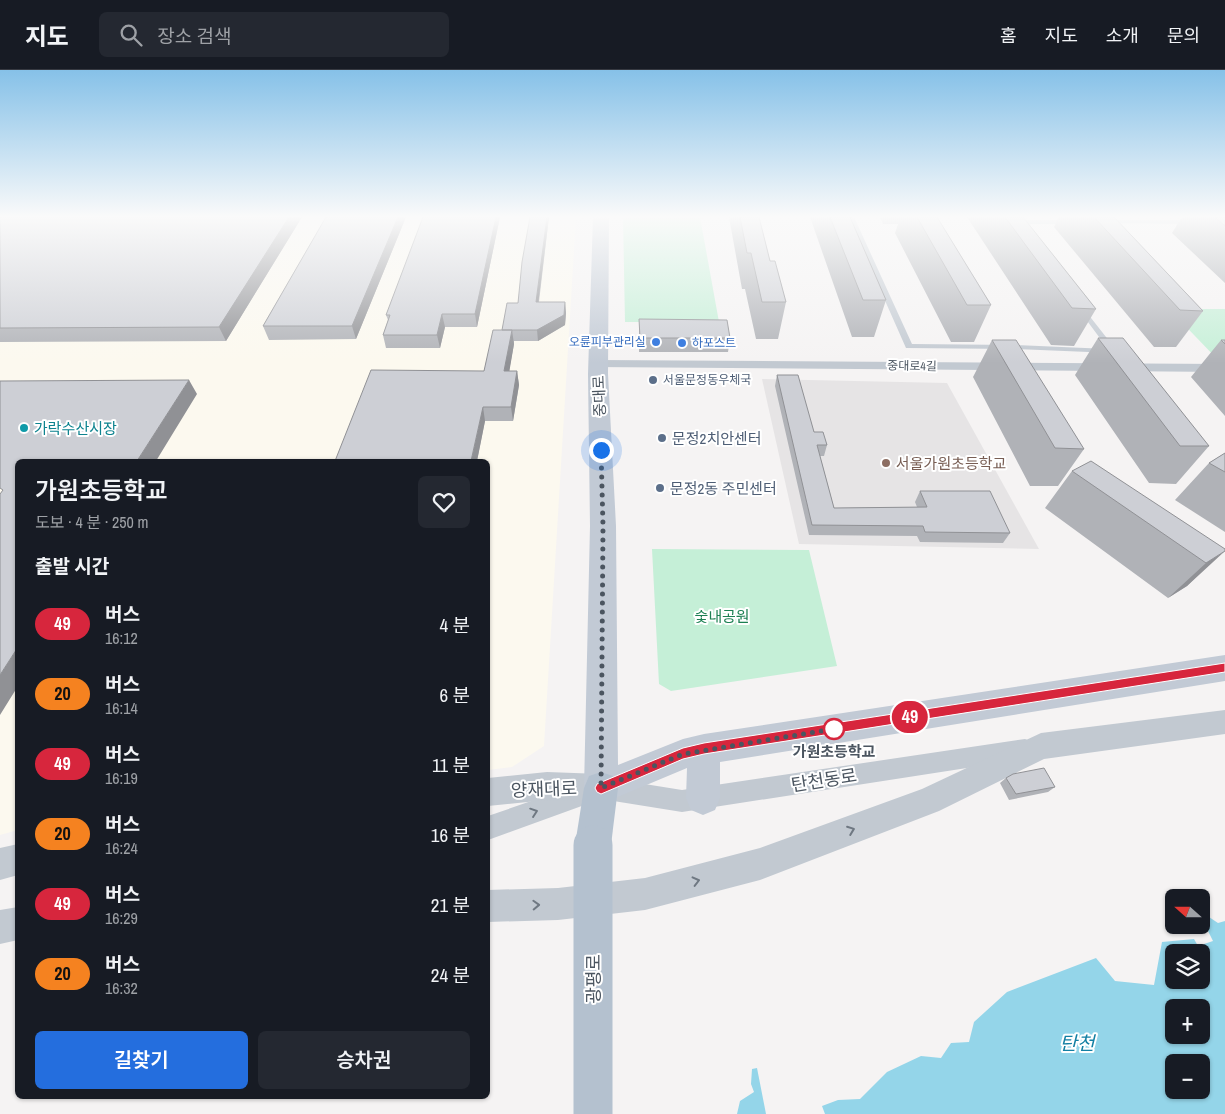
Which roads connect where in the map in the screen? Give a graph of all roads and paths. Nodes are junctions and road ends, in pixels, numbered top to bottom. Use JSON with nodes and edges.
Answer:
{"nodes":[{"id":1,"x":599,"y":266,"type":"edge"},
{"id":2,"x":873,"y":266,"type":"edge"},
{"id":3,"x":1079,"y":305,"type":"edge"},
{"id":4,"x":598,"y":364,"type":"junction"},
{"id":5,"x":1225,"y":368,"type":"edge"},
{"id":6,"x":1225,"y":668,"type":"edge"},
{"id":7,"x":1225,"y":722,"type":"edge"},
{"id":8,"x":1040,"y":746,"type":"junction"},
{"id":9,"x":704,"y":749,"type":"junction"},
{"id":10,"x":601,"y":788,"type":"junction"},
{"id":11,"x":490,"y":792,"type":"edge"},
{"id":12,"x":703,"y":798,"type":"junction"},
{"id":13,"x":490,"y":827,"type":"edge"},
{"id":14,"x":593,"y":845,"type":"joint"},
{"id":15,"x":15,"y":860,"type":"edge"},
{"id":16,"x":0,"y":864,"type":"edge"},
{"id":17,"x":490,"y":906,"type":"edge"},
{"id":18,"x":15,"y":924,"type":"edge"},
{"id":19,"x":0,"y":927,"type":"edge"},
{"id":20,"x":593,"y":1114,"type":"edge"}],
"edges":[{"from":1,"to":4,"type":"main road","name":"중대로"},
{"from":2,"to":3,"type":"lane"},
{"from":4,"to":5,"type":"street","name":"중대로4길"},
{"from":4,"to":10,"type":"main road","name":"중대로"},
{"from":6,"to":9,"type":"main road"},
{"from":7,"to":8,"type":"street","name":"탄천동로"},
{"from":8,"to":12,"type":"street","name":"탄천동로"},
{"from":17,"to":8,"type":"street","one_way":true},
{"from":9,"to":10,"type":"main road"},
{"from":9,"to":12,"type":"main road"},
{"from":10,"to":11,"type":"street","name":"양재대로"},
{"from":10,"to":12,"type":"street","name":"탄천동로"},
{"from":13,"to":10,"type":"street","name":"탄천동로","one_way":true},
{"from":10,"to":14,"type":"main road","name":"중대로"},
{"from":14,"to":20,"type":"main road","name":"광평로","bridge":true},
{"from":15,"to":16,"type":"street"},
{"from":18,"to":19,"type":"street"}]}
